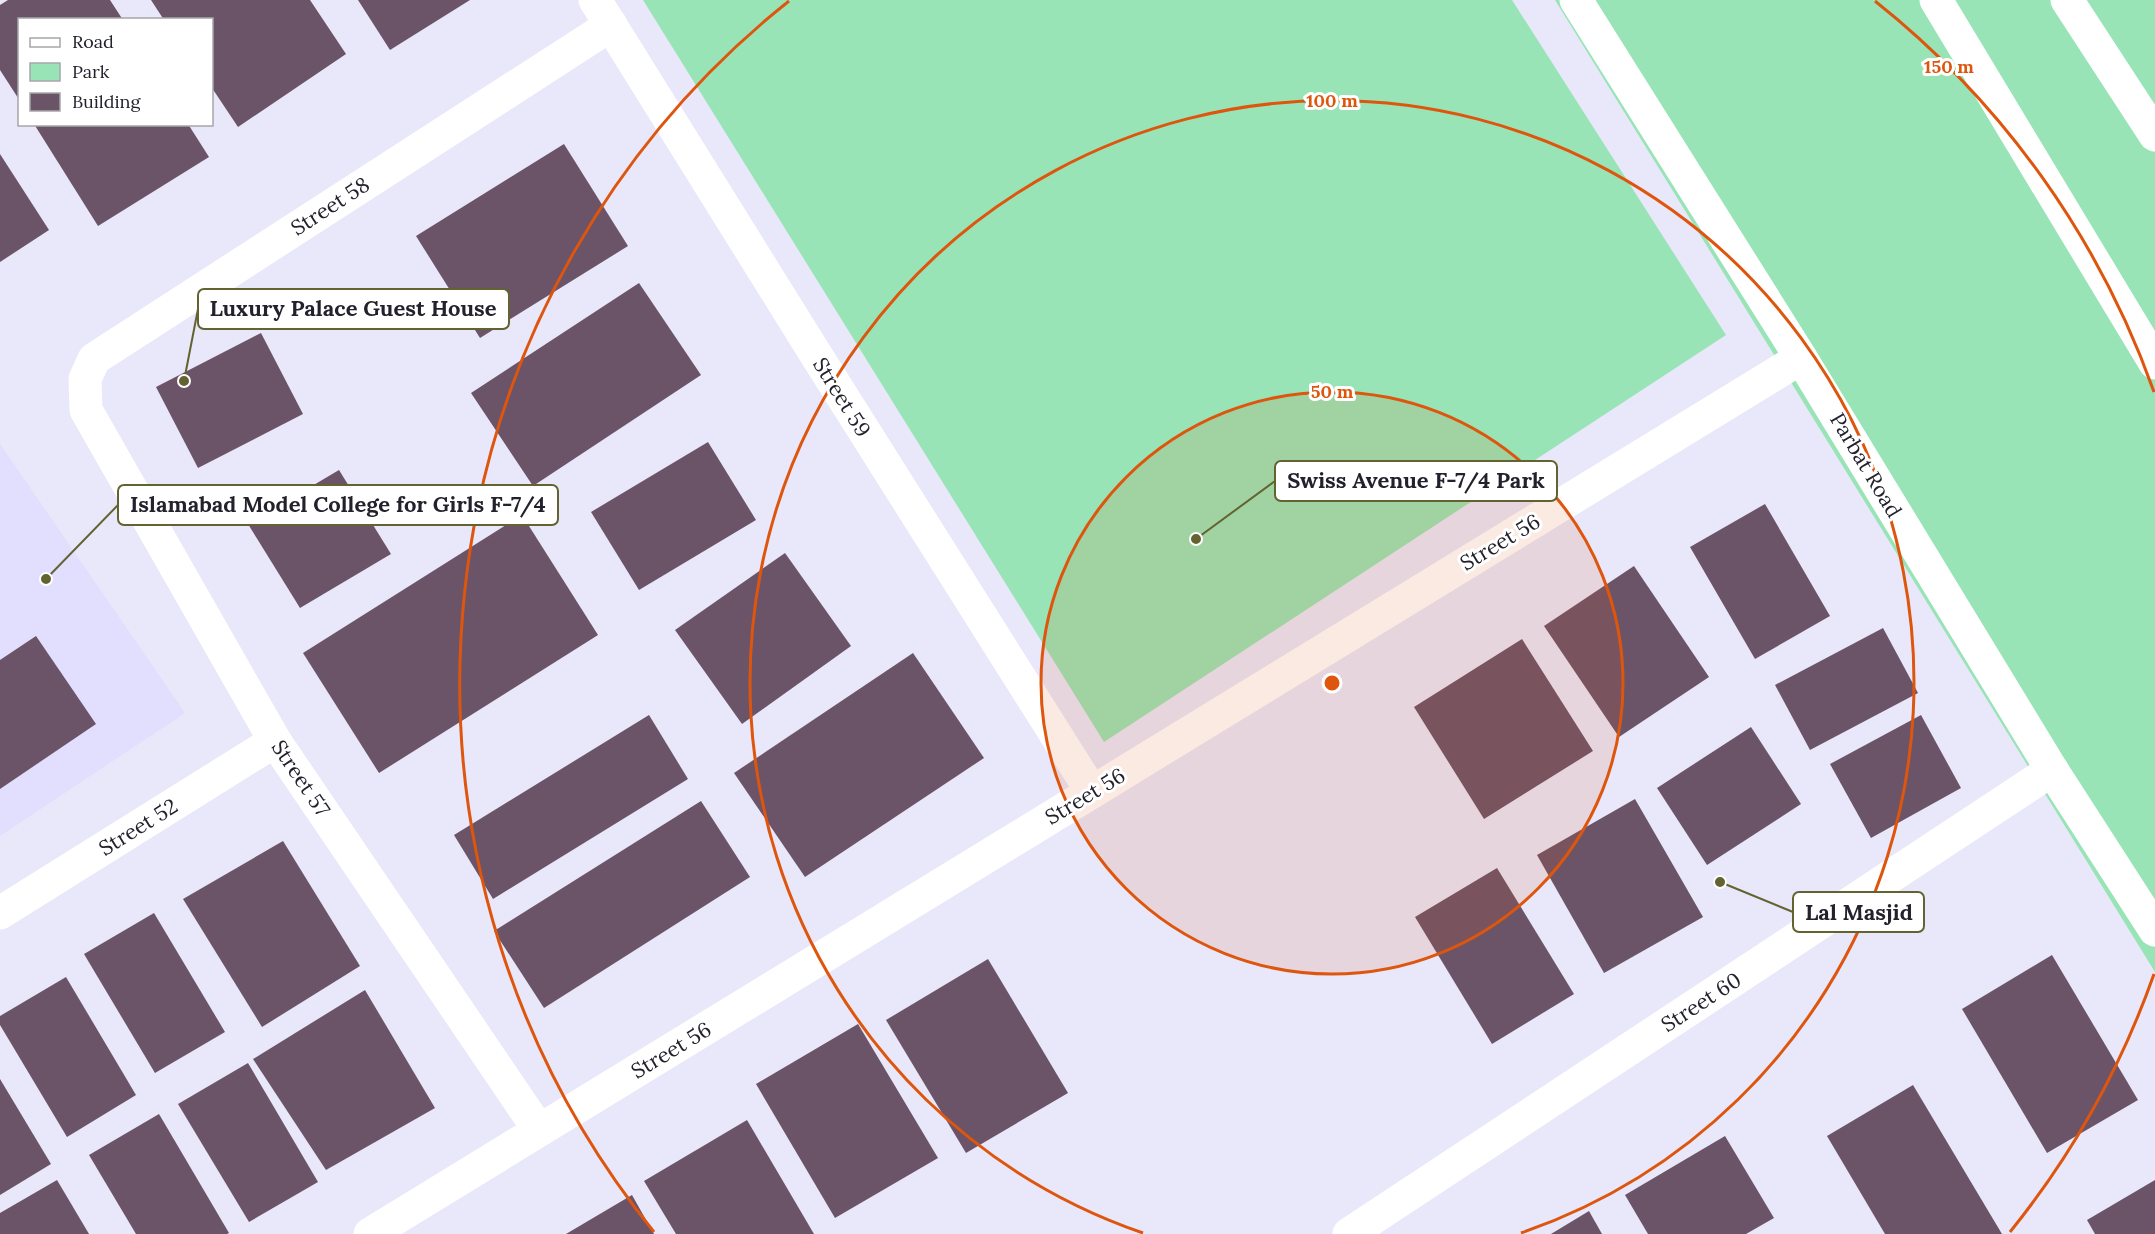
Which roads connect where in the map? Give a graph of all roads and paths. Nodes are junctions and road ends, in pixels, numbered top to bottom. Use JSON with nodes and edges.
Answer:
{"nodes":[{"id":1,"x":1576,"y":0,"type":"edge"},
{"id":2,"x":1936,"y":0,"type":"edge"},
{"id":3,"x":2067,"y":0,"type":"edge"},
{"id":4,"x":603,"y":13,"type":"edge"},
{"id":5,"x":2155,"y":135,"type":"edge"},
{"id":6,"x":1801,"y":358,"type":"junction"},
{"id":7,"x":2155,"y":363,"type":"edge"},
{"id":8,"x":86,"y":410,"type":"joint"},
{"id":9,"x":275,"y":741,"type":"junction"},
{"id":10,"x":2052,"y":770,"type":"junction"},
{"id":11,"x":1092,"y":792,"type":"junction"},
{"id":12,"x":0,"y":913,"type":"edge"},
{"id":13,"x":2155,"y":930,"type":"edge"},
{"id":14,"x":539,"y":1130,"type":"junction"},
{"id":15,"x":370,"y":1234,"type":"edge"},
{"id":16,"x":1349,"y":1234,"type":"edge"}],
"edges":[{"from":1,"to":6,"type":"street","name":"Parbat Road"},
{"from":2,"to":7,"type":"street"},
{"from":3,"to":5,"type":"street"},
{"from":4,"to":8,"type":"street","name":"Street 58"},
{"from":4,"to":11,"type":"street","name":"Street 59"},
{"from":6,"to":10,"type":"street","name":"Parbat Road"},
{"from":6,"to":11,"type":"street","name":"Street 56"},
{"from":8,"to":9,"type":"street","name":"Street 57"},
{"from":9,"to":12,"type":"street","name":"Street 52"},
{"from":9,"to":14,"type":"street","name":"Street 57"},
{"from":10,"to":13,"type":"street","name":"Parbat Road"},
{"from":10,"to":16,"type":"street","name":"Street 60"},
{"from":11,"to":14,"type":"street","name":"Street 56"},
{"from":14,"to":15,"type":"street","name":"Street 56"}]}
